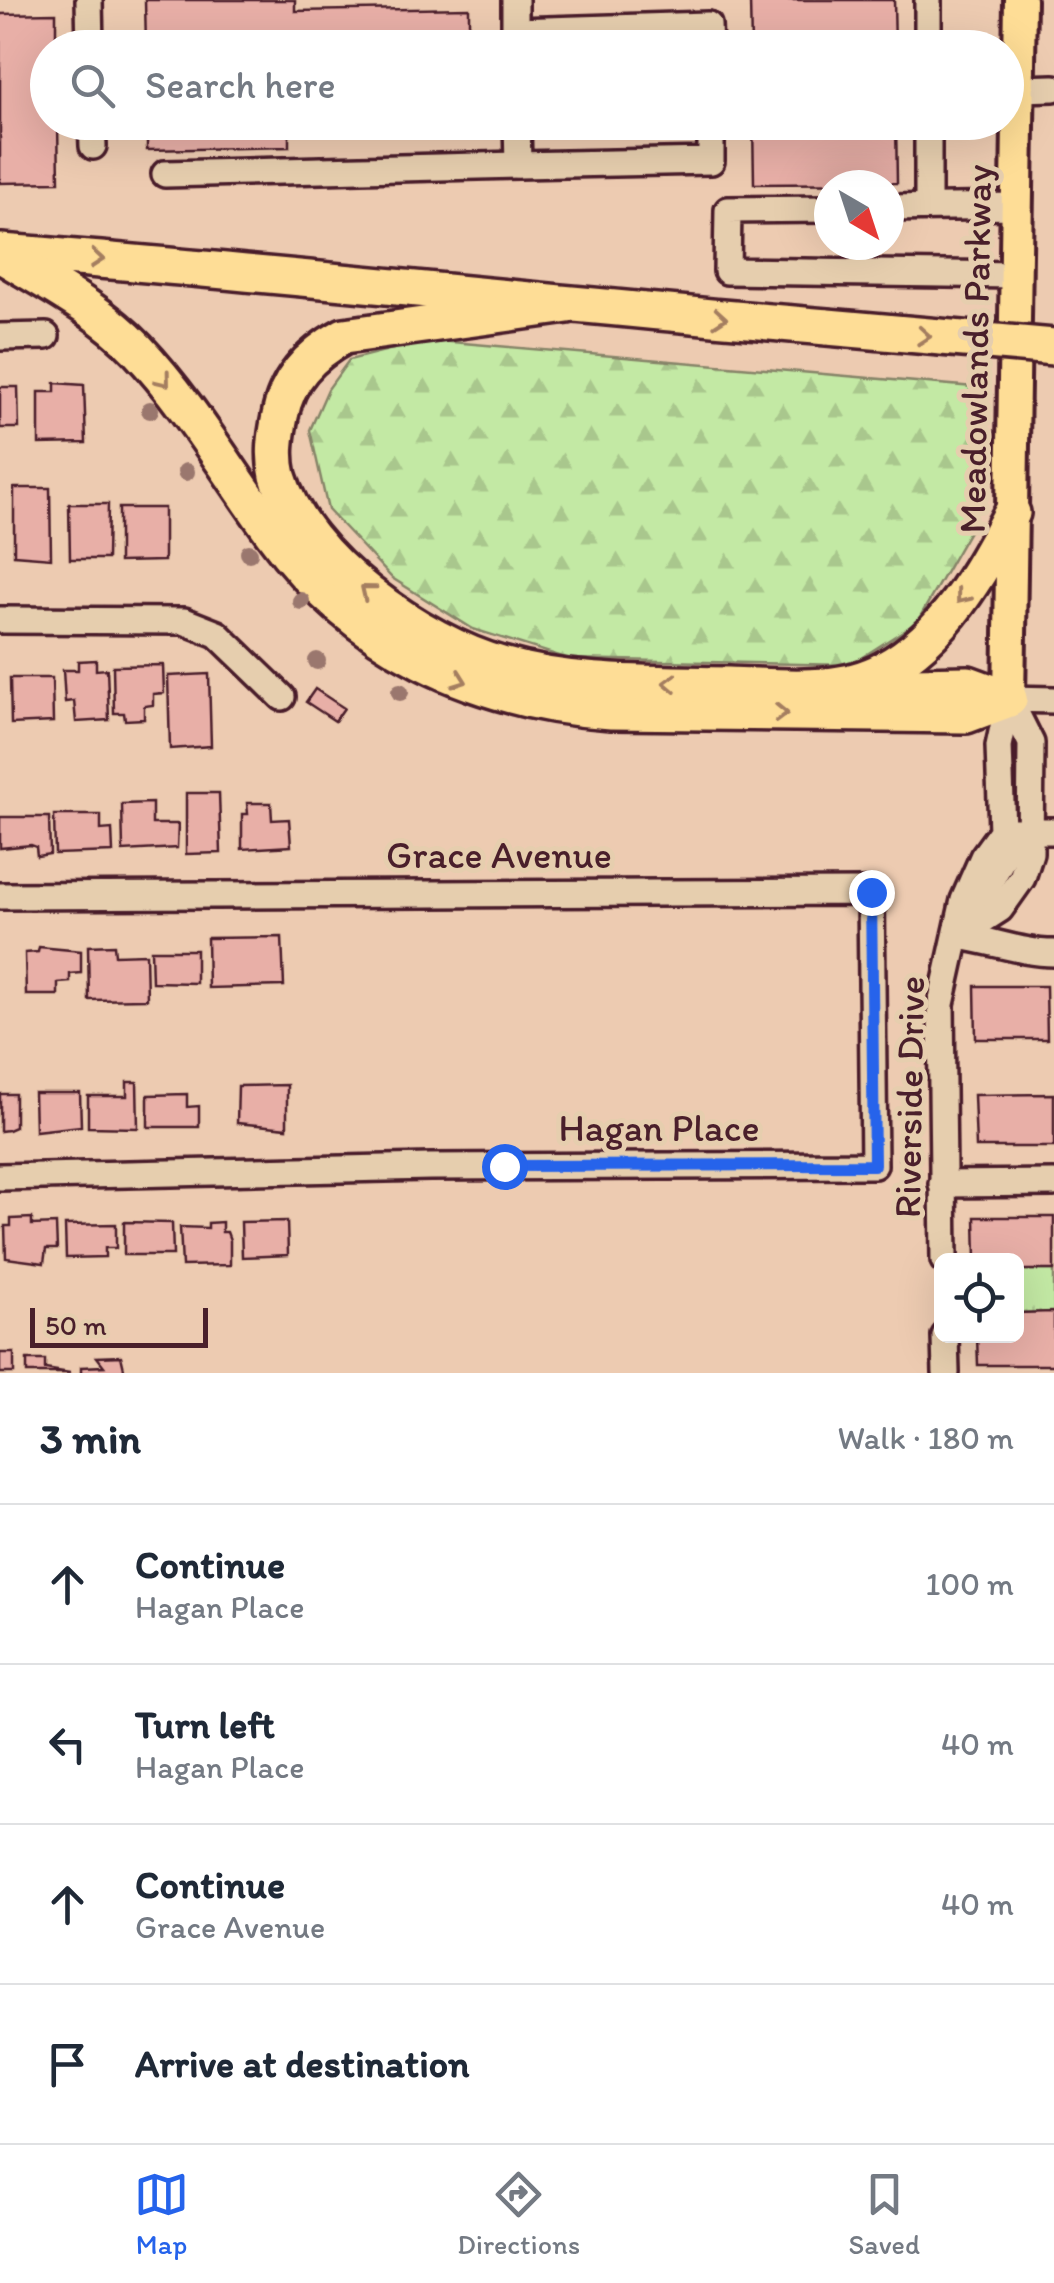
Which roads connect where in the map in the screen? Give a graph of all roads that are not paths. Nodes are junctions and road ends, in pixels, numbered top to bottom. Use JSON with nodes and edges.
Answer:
{"nodes":[{"id":1,"x":89,"y":0,"type":"edge"},
{"id":2,"x":514,"y":0,"type":"edge"},
{"id":3,"x":928,"y":0,"type":"edge"},
{"id":4,"x":1020,"y":0,"type":"edge"},
{"id":5,"x":90,"y":30,"type":"edge"},
{"id":6,"x":515,"y":30,"type":"edge"},
{"id":7,"x":639,"y":30,"type":"edge"},
{"id":8,"x":708,"y":30,"type":"edge"},
{"id":9,"x":928,"y":30,"type":"edge"},
{"id":10,"x":1020,"y":30,"type":"edge"},
{"id":11,"x":1054,"y":88,"type":"edge"},
{"id":12,"x":1024,"y":89,"type":"edge"},
{"id":13,"x":518,"y":140,"type":"edge"},
{"id":14,"x":711,"y":140,"type":"edge"},
{"id":15,"x":928,"y":140,"type":"edge"},
{"id":16,"x":1018,"y":140,"type":"edge"},
{"id":17,"x":518,"y":165,"type":"junction"},
{"id":18,"x":165,"y":174,"type":"dead end"},
{"id":19,"x":1017,"y":206,"type":"junction"},
{"id":20,"x":928,"y":207,"type":"junction"},
{"id":21,"x":814,"y":208,"type":"edge"},
{"id":22,"x":904,"y":208,"type":"edge"},
{"id":23,"x":0,"y":253,"type":"edge"},
{"id":24,"x":1016,"y":275,"type":"junction"},
{"id":25,"x":568,"y":305,"type":"junction"},
{"id":26,"x":46,"y":336,"type":"dead end"},
{"id":27,"x":0,"y":337,"type":"edge"},
{"id":28,"x":1054,"y":347,"type":"edge"},
{"id":29,"x":1012,"y":513,"type":"junction"},
{"id":30,"x":0,"y":620,"type":"edge"},
{"id":31,"x":798,"y":686,"type":"junction"},
{"id":32,"x":282,"y":696,"type":"dead end"},
{"id":33,"x":1010,"y":699,"type":"junction"},
{"id":34,"x":1054,"y":700,"type":"edge"},
{"id":35,"x":1002,"y":831,"type":"junction"},
{"id":36,"x":1043,"y":832,"type":"edge"},
{"id":37,"x":0,"y":896,"type":"edge"},
{"id":38,"x":958,"y":936,"type":"junction"},
{"id":39,"x":1054,"y":953,"type":"edge"},
{"id":40,"x":872,"y":1020,"type":"joint"},
{"id":41,"x":935,"y":1173,"type":"junction"},
{"id":42,"x":0,"y":1177,"type":"edge"},
{"id":43,"x":1054,"y":1183,"type":"edge"},
{"id":44,"x":943,"y":1253,"type":"edge"},
{"id":45,"x":945,"y":1343,"type":"edge"},
{"id":46,"x":946,"y":1373,"type":"edge"}],
"edges":[{"from":1,"to":5,"type":"street"},
{"from":2,"to":6,"type":"street"},
{"from":3,"to":9,"type":"street"},
{"from":4,"to":10,"type":"main road","name":"Meadowlands Parkway"},
{"from":7,"to":8,"type":"street"},
{"from":11,"to":12,"type":"street"},
{"from":13,"to":17,"type":"street"},
{"from":14,"to":17,"type":"street"},
{"from":15,"to":20,"type":"street"},
{"from":16,"to":19,"type":"main road","name":"Meadowlands Parkway"},
{"from":17,"to":18,"type":"street"},
{"from":19,"to":20,"type":"street"},
{"from":19,"to":24,"type":"main road","name":"Meadowlands Parkway"},
{"from":20,"to":22,"type":"street"},
{"from":21,"to":24,"type":"street"},
{"from":23,"to":25,"type":"highway","one_way":true},
{"from":23,"to":33,"type":"highway","one_way":true},
{"from":24,"to":29,"type":"main road","name":"Meadowlands Parkway"},
{"from":25,"to":28,"type":"highway","one_way":true,"bridge":true},
{"from":31,"to":25,"type":"highway","one_way":true},
{"from":26,"to":27,"type":"street"},
{"from":29,"to":31,"type":"highway","one_way":true},
{"from":29,"to":33,"type":"main road","name":"Meadowlands Parkway"},
{"from":30,"to":32,"type":"street"},
{"from":31,"to":33,"type":"highway"},
{"from":33,"to":34,"type":"street"},
{"from":33,"to":35,"type":"street"},
{"from":33,"to":36,"type":"street","name":"Riverside Drive"},
{"from":35,"to":36,"type":"street"},
{"from":35,"to":38,"type":"street","name":"Riverside Drive"},
{"from":36,"to":38,"type":"street","name":"Riverside Drive"},
{"from":37,"to":40,"type":"street","name":"Grace Avenue"},
{"from":38,"to":39,"type":"street"},
{"from":38,"to":41,"type":"street","name":"Riverside Drive"},
{"from":40,"to":42,"type":"street","name":"Hagan Place"},
{"from":41,"to":43,"type":"street"},
{"from":41,"to":44,"type":"street","name":"Riverside Drive"},
{"from":45,"to":46,"type":"street"}]}
